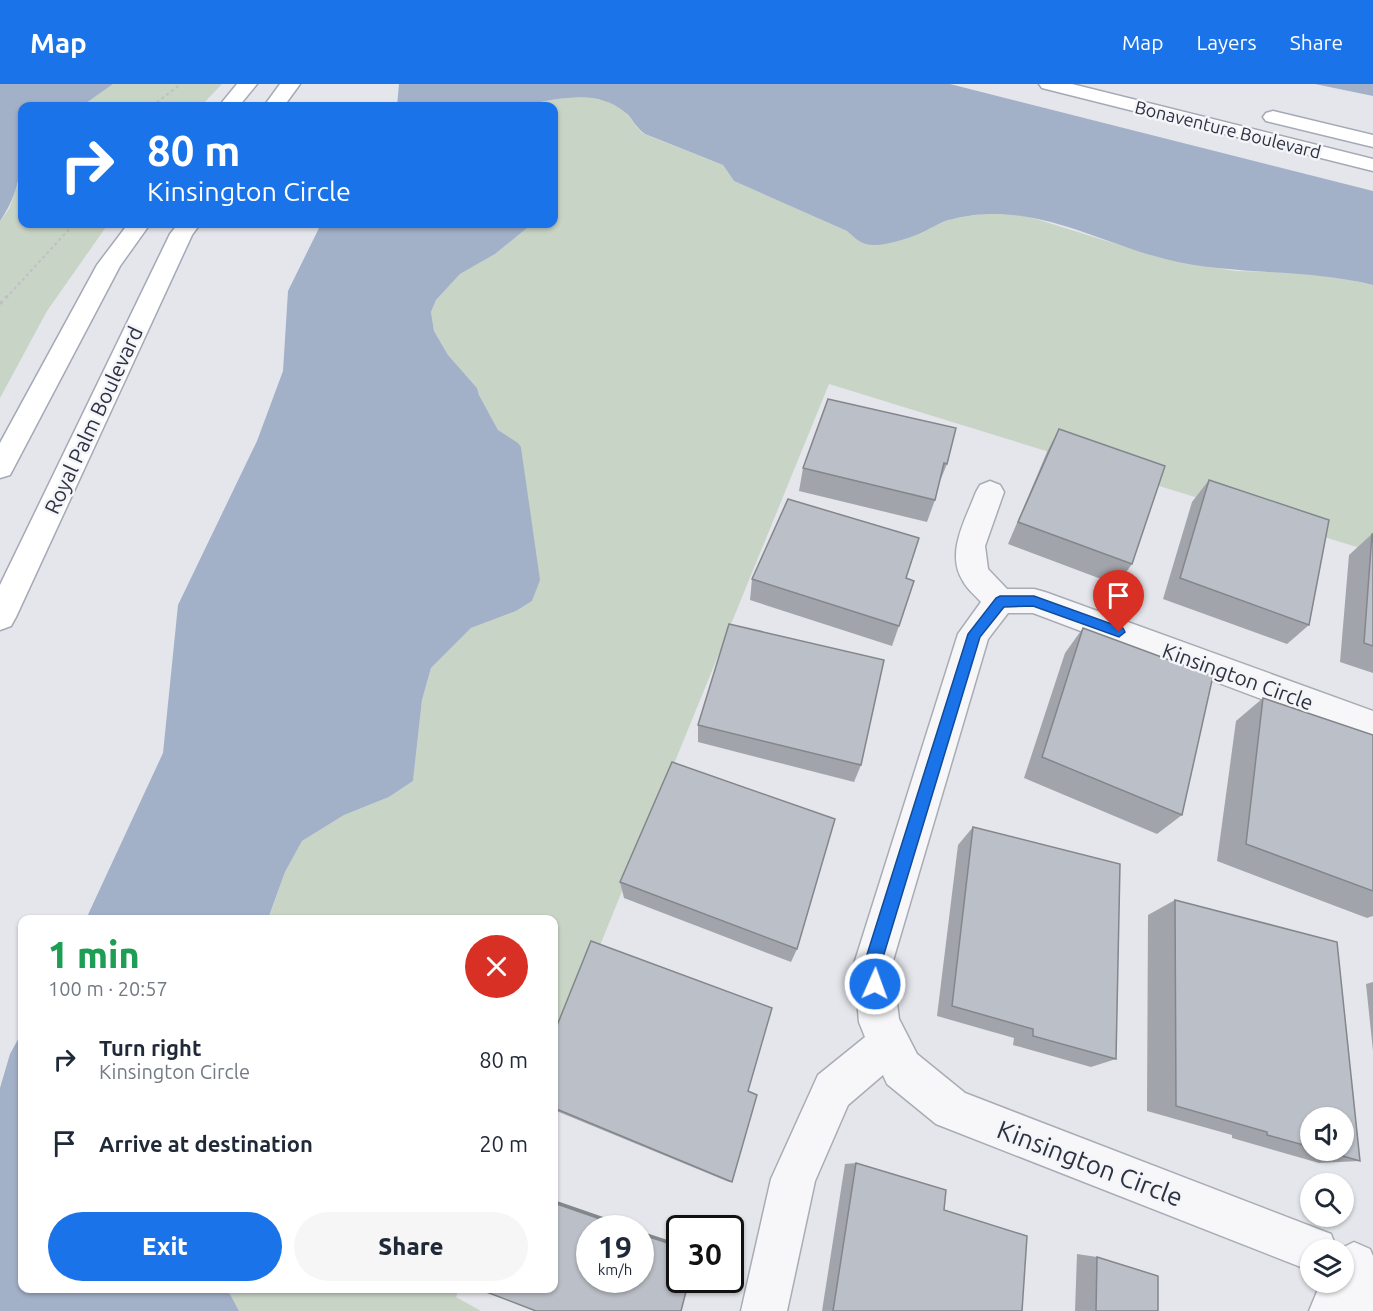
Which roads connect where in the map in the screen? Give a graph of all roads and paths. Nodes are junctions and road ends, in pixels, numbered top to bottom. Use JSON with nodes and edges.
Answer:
{"nodes":[{"id":1,"x":181,"y":84,"type":"edge"},
{"id":2,"x":247,"y":84,"type":"edge"},
{"id":3,"x":290,"y":84,"type":"edge"},
{"id":4,"x":1049,"y":84,"type":"edge"},
{"id":5,"x":157,"y":102,"type":"edge"},
{"id":6,"x":232,"y":102,"type":"edge"},
{"id":7,"x":277,"y":102,"type":"edge"},
{"id":8,"x":1257,"y":113,"type":"dead end"},
{"id":9,"x":1373,"y":141,"type":"edge"},
{"id":10,"x":1373,"y":165,"type":"edge"},
{"id":11,"x":70,"y":228,"type":"edge"},
{"id":12,"x":136,"y":228,"type":"edge"},
{"id":13,"x":186,"y":228,"type":"edge"},
{"id":14,"x":0,"y":304,"type":"edge"},
{"id":15,"x":0,"y":468,"type":"edge"},
{"id":16,"x":990,"y":492,"type":"dead end"},
{"id":17,"x":1000,"y":602,"type":"junction"},
{"id":18,"x":0,"y":617,"type":"edge"},
{"id":19,"x":1373,"y":726,"type":"edge"},
{"id":20,"x":889,"y":1043,"type":"junction"},
{"id":21,"x":1300,"y":1244,"type":"edge"},
{"id":22,"x":1354,"y":1276,"type":"edge"},
{"id":23,"x":1338,"y":1293,"type":"edge"},
{"id":24,"x":764,"y":1311,"type":"edge"},
{"id":25,"x":1332,"y":1311,"type":"edge"},
{"id":26,"x":1371,"y":1311,"type":"edge"}],
"edges":[{"from":1,"to":5,"type":"path"},
{"from":2,"to":6,"type":"main road"},
{"from":3,"to":7,"type":"main road"},
{"from":4,"to":10,"type":"main road","name":"Bonaventure Boulevard"},
{"from":8,"to":9,"type":"main road","name":"Bonaventure Boulevard"},
{"from":11,"to":14,"type":"path"},
{"from":12,"to":15,"type":"main road"},
{"from":13,"to":18,"type":"main road","name":"Royal Palm Boulevard"},
{"from":16,"to":17,"type":"street"},
{"from":17,"to":19,"type":"street","name":"Kinsington Circle"},
{"from":17,"to":20,"type":"street","name":"Kinsington Circle"},
{"from":20,"to":21,"type":"street","name":"Kinsington Circle"},
{"from":20,"to":24,"type":"street"},
{"from":22,"to":26,"type":"street"},
{"from":23,"to":25,"type":"street"}]}
